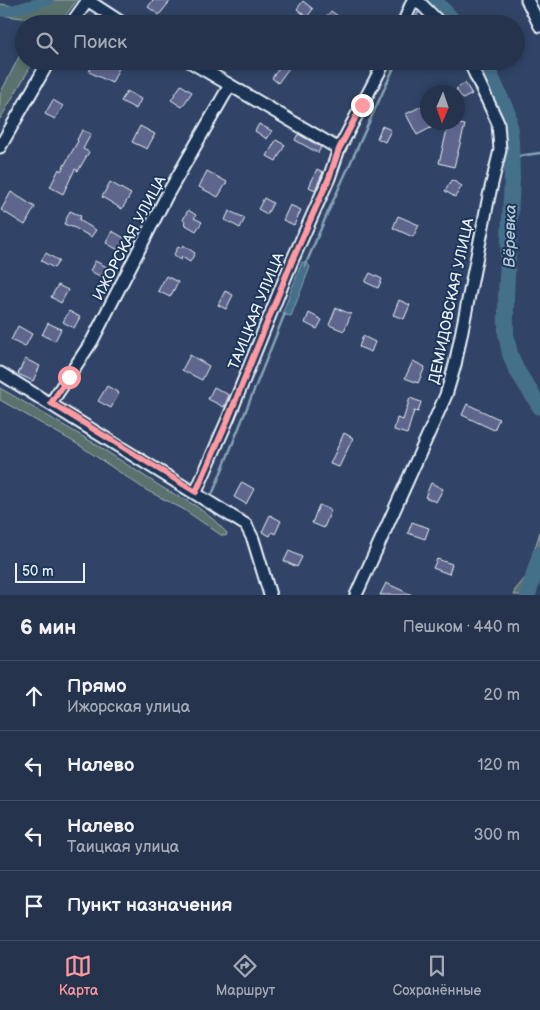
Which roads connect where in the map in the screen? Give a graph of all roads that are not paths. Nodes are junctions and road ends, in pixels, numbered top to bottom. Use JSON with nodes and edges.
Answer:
{"nodes":[{"id":1,"x":88,"y":0,"type":"edge"},
{"id":2,"x":415,"y":0,"type":"edge"},
{"id":3,"x":528,"y":0,"type":"edge"},
{"id":4,"x":77,"y":15,"type":"edge"},
{"id":5,"x":110,"y":15,"type":"edge"},
{"id":6,"x":408,"y":15,"type":"edge"},
{"id":7,"x":431,"y":15,"type":"edge"},
{"id":8,"x":540,"y":26,"type":"edge"},
{"id":9,"x":45,"y":70,"type":"edge"},
{"id":10,"x":204,"y":70,"type":"edge"},
{"id":11,"x":380,"y":70,"type":"edge"},
{"id":12,"x":473,"y":70,"type":"edge"},
{"id":13,"x":230,"y":85,"type":"junction"},
{"id":14,"x":0,"y":147,"type":"edge"},
{"id":15,"x":339,"y":149,"type":"junction"},
{"id":16,"x":0,"y":373,"type":"edge"},
{"id":17,"x":51,"y":403,"type":"junction"},
{"id":18,"x":196,"y":492,"type":"junction"},
{"id":19,"x":270,"y":595,"type":"edge"},
{"id":20,"x":356,"y":595,"type":"edge"}],
"edges":[{"from":1,"to":4,"type":"street"},
{"from":1,"to":5,"type":"street"},
{"from":2,"to":6,"type":"street"},
{"from":2,"to":7,"type":"street"},
{"from":3,"to":8,"type":"street"},
{"from":9,"to":14,"type":"street"},
{"from":10,"to":13,"type":"street"},
{"from":11,"to":15,"type":"street","name":"ТАИЦКАЯ УЛИЦА"},
{"from":12,"to":20,"type":"street","name":"ДЕМИДОВСКАЯ УЛИЦА"},
{"from":13,"to":15,"type":"street"},
{"from":13,"to":17,"type":"street","name":"ИЖОРСКАЯ УЛИЦА"},
{"from":15,"to":18,"type":"street","name":"ТАИЦКАЯ УЛИЦА"},
{"from":16,"to":17,"type":"street"},
{"from":17,"to":18,"type":"street"},
{"from":18,"to":19,"type":"street"}]}
